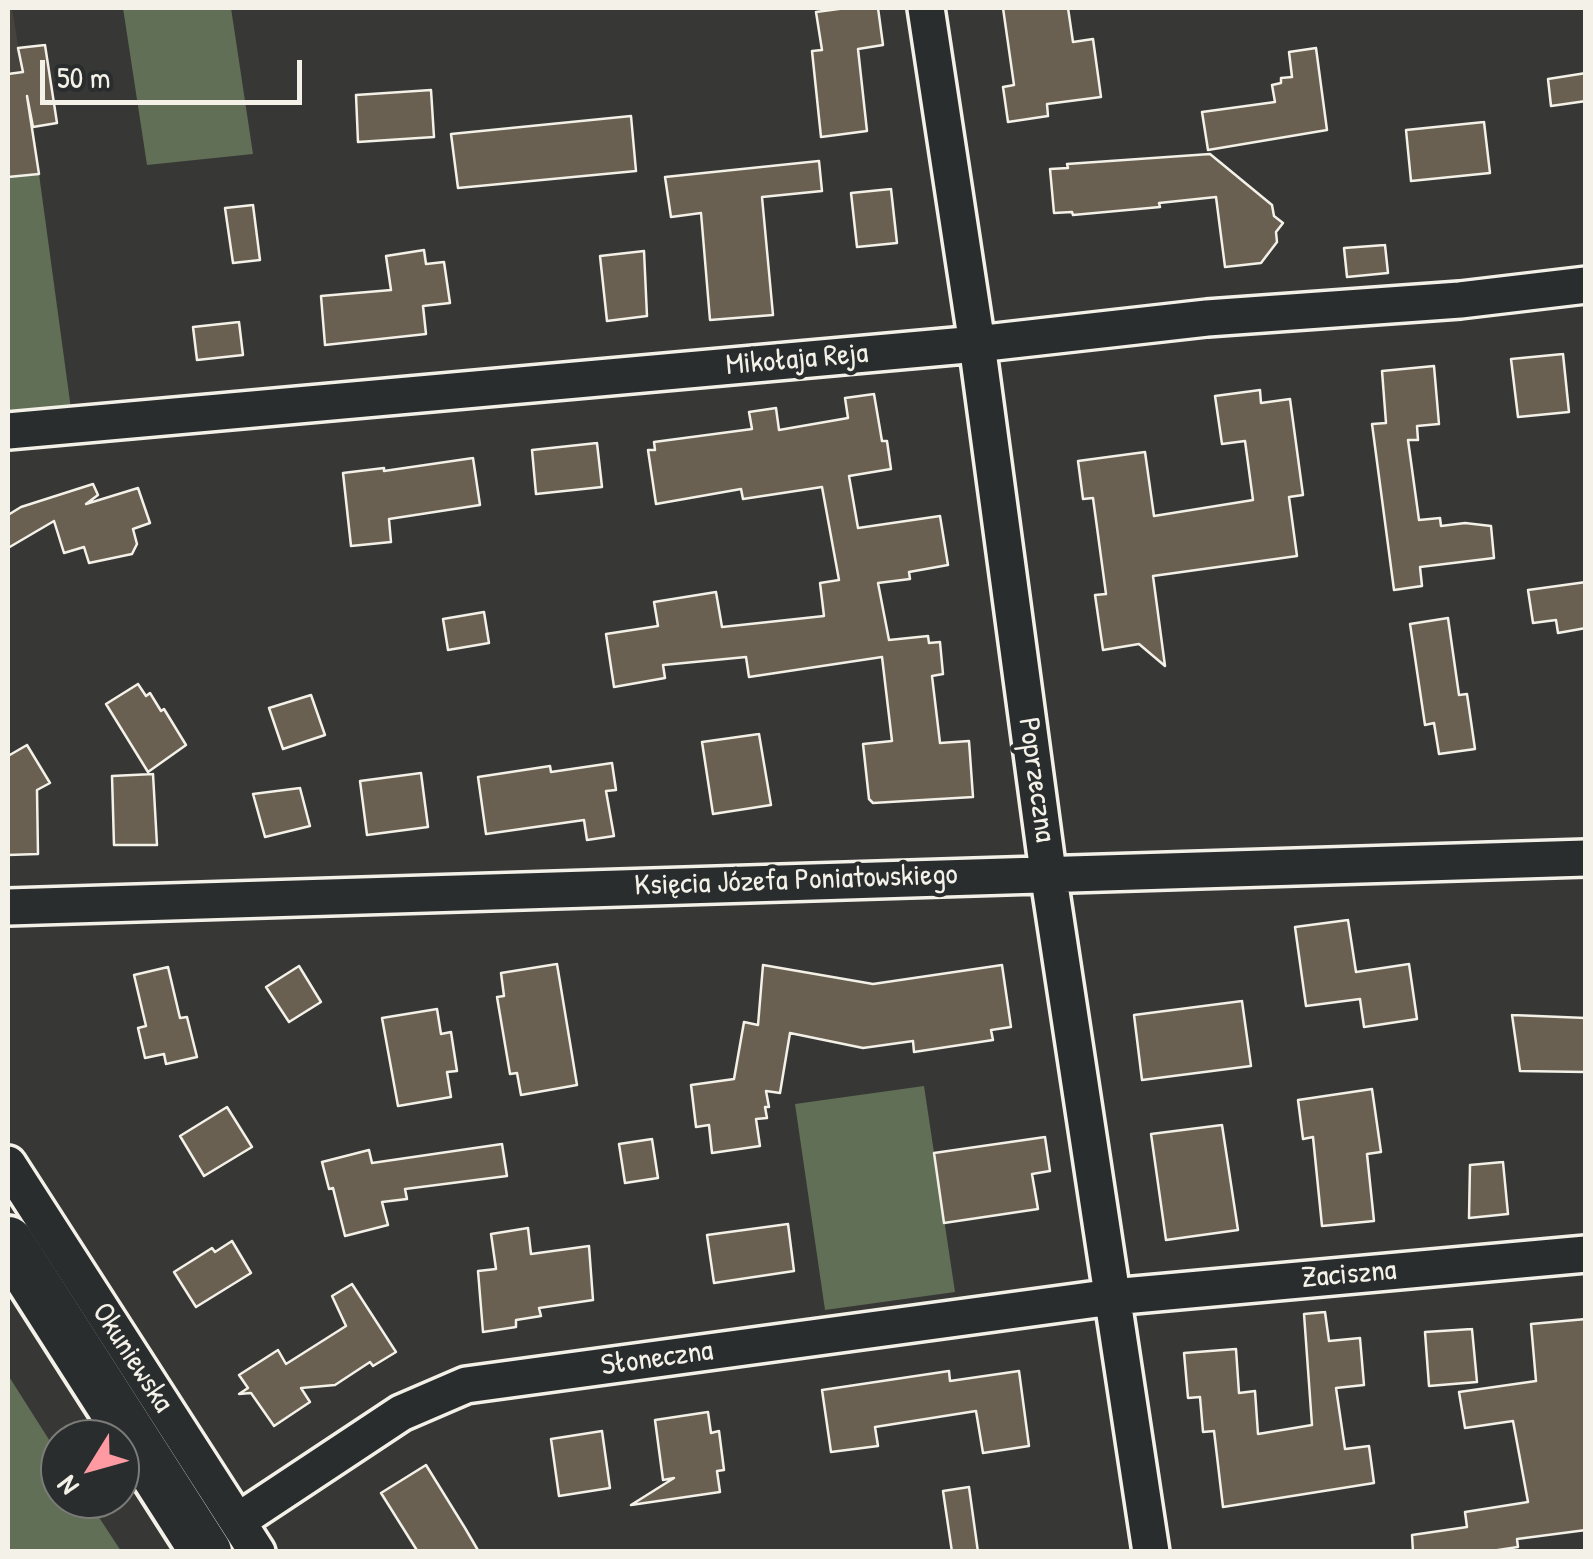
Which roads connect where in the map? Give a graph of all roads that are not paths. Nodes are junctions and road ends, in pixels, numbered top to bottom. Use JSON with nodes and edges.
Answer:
{"nodes":[{"id":1,"x":926,"y":8,"type":"edge"},
{"id":2,"x":1586,"y":285,"type":"edge"},
{"id":3,"x":977,"y":344,"type":"junction"},
{"id":4,"x":8,"y":431,"type":"edge"},
{"id":5,"x":1586,"y":858,"type":"edge"},
{"id":6,"x":1048,"y":872,"type":"junction"},
{"id":7,"x":8,"y":908,"type":"edge"},
{"id":8,"x":8,"y":1164,"type":"edge"},
{"id":9,"x":8,"y":1242,"type":"edge"},
{"id":10,"x":1586,"y":1254,"type":"edge"},
{"id":11,"x":1112,"y":1297,"type":"junction"},
{"id":12,"x":222,"y":1536,"type":"edge"},
{"id":13,"x":257,"y":1552,"type":"edge"},
{"id":14,"x":1151,"y":1552,"type":"edge"}],
"edges":[{"from":1,"to":3,"type":"street","name":"Poprzeczna"},
{"from":2,"to":3,"type":"street","name":"Mikołaja Reja"},
{"from":3,"to":4,"type":"street","name":"Mikołaja Reja"},
{"from":3,"to":6,"type":"street","name":"Poprzeczna"},
{"from":5,"to":6,"type":"street","name":"Księcia Józefa Poniatowskiego"},
{"from":6,"to":7,"type":"street","name":"Księcia Józefa Poniatowskiego"},
{"from":6,"to":11,"type":"street","name":"Poprzeczna"},
{"from":8,"to":12,"type":"street","name":"Okuniewska"},
{"from":9,"to":12,"type":"main road","name":"Okuniewska"},
{"from":10,"to":11,"type":"street","name":"Zaciszna"},
{"from":11,"to":12,"type":"street","name":"Słoneczna"},
{"from":11,"to":14,"type":"street","name":"Poprzeczna"},
{"from":12,"to":13,"type":"street","name":"Okuniewska"}]}
